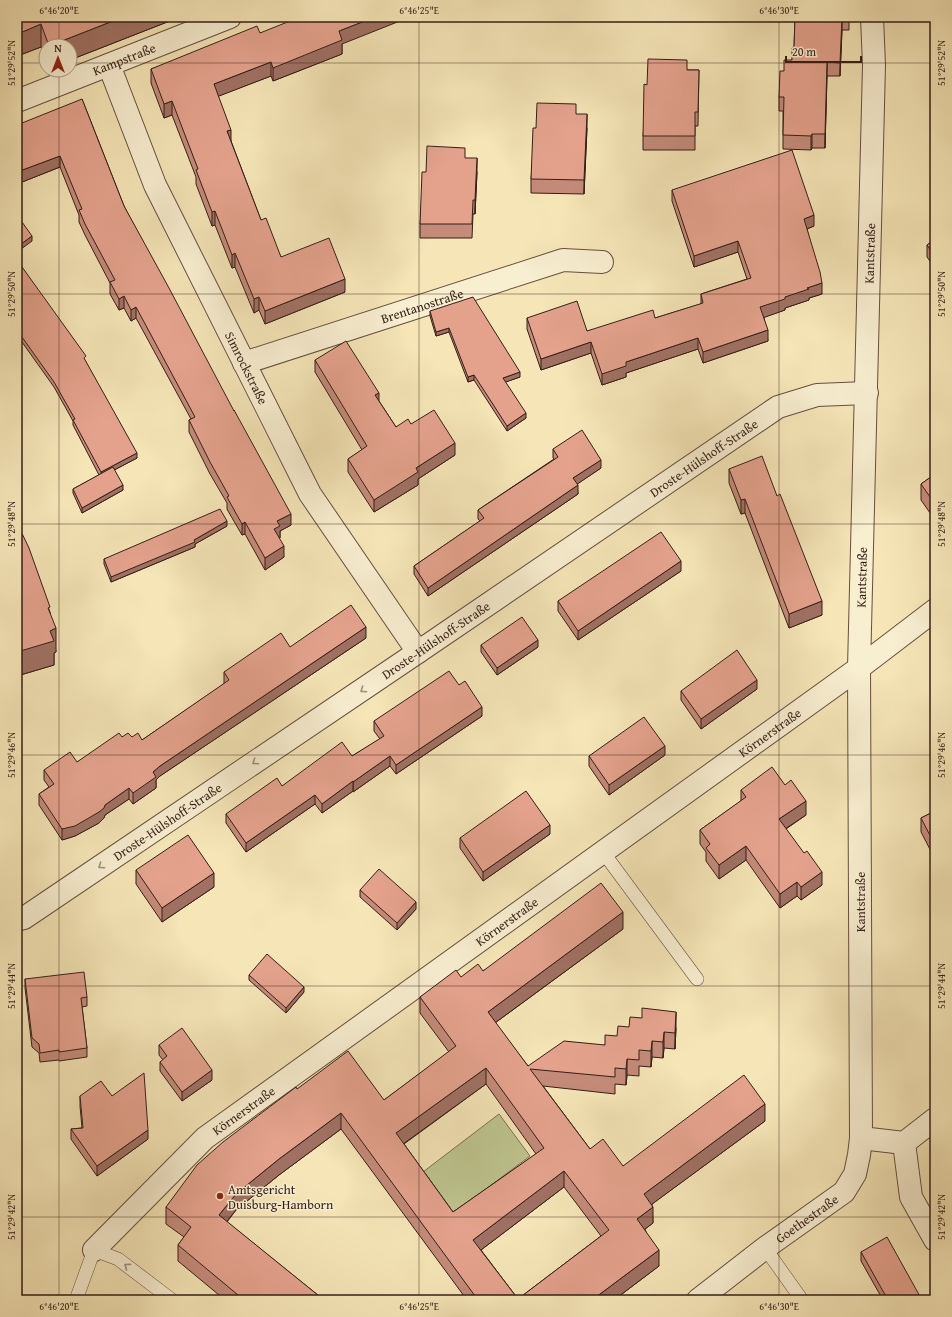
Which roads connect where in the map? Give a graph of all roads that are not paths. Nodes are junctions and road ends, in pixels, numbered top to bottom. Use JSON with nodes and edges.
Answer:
{"nodes":[{"id":1,"x":230,"y":17,"type":"edge"},
{"id":2,"x":872,"y":17,"type":"edge"},
{"id":3,"x":109,"y":65,"type":"junction"},
{"id":4,"x":17,"y":101,"type":"edge"},
{"id":5,"x":602,"y":262,"type":"dead end"},
{"id":6,"x":244,"y":363,"type":"junction"},
{"id":7,"x":867,"y":393,"type":"junction"},
{"id":8,"x":935,"y":610,"type":"edge"},
{"id":9,"x":418,"y":652,"type":"junction"},
{"id":10,"x":859,"y":668,"type":"junction"},
{"id":11,"x":603,"y":852,"type":"junction"},
{"id":12,"x":17,"y":920,"type":"edge"},
{"id":13,"x":698,"y":979,"type":"dead end"},
{"id":14,"x":935,"y":1119,"type":"edge"},
{"id":15,"x":861,"y":1138,"type":"junction"},
{"id":16,"x":904,"y":1143,"type":"junction"},
{"id":17,"x":935,"y":1240,"type":"edge"},
{"id":18,"x":765,"y":1248,"type":"junction"},
{"id":19,"x":94,"y":1250,"type":"junction"},
{"id":20,"x":76,"y":1300,"type":"edge"},
{"id":21,"x":172,"y":1300,"type":"edge"},
{"id":22,"x":698,"y":1300,"type":"edge"},
{"id":23,"x":802,"y":1300,"type":"edge"}],
"edges":[{"from":1,"to":3,"type":"street","name":"Kampstraße"},
{"from":2,"to":7,"type":"street","name":"Kantstraße"},
{"from":3,"to":4,"type":"street","name":"Kampstraße"},
{"from":3,"to":6,"type":"street","name":"Simrockstraße"},
{"from":5,"to":6,"type":"street","name":"Brentanostraße"},
{"from":6,"to":9,"type":"street","name":"Simrockstraße"},
{"from":7,"to":9,"type":"street","name":"Droste-Hülshoff-Straße"},
{"from":7,"to":10,"type":"street","name":"Kantstraße"},
{"from":8,"to":10,"type":"street","name":"Körnerstraße"},
{"from":9,"to":12,"type":"street","name":"Droste-Hülshoff-Straße","one_way":true},
{"from":10,"to":11,"type":"street","name":"Körnerstraße"},
{"from":10,"to":15,"type":"street","name":"Kantstraße"},
{"from":11,"to":13,"type":"lane"},
{"from":11,"to":19,"type":"street","name":"Körnerstraße"},
{"from":14,"to":16,"type":"street"},
{"from":15,"to":16,"type":"street"},
{"from":15,"to":18,"type":"street","name":"Goethestraße"},
{"from":16,"to":17,"type":"street"},
{"from":18,"to":22,"type":"street","name":"Goethestraße"},
{"from":18,"to":23,"type":"lane"},
{"from":19,"to":20,"type":"lane"},
{"from":21,"to":19,"type":"lane","one_way":true}]}
